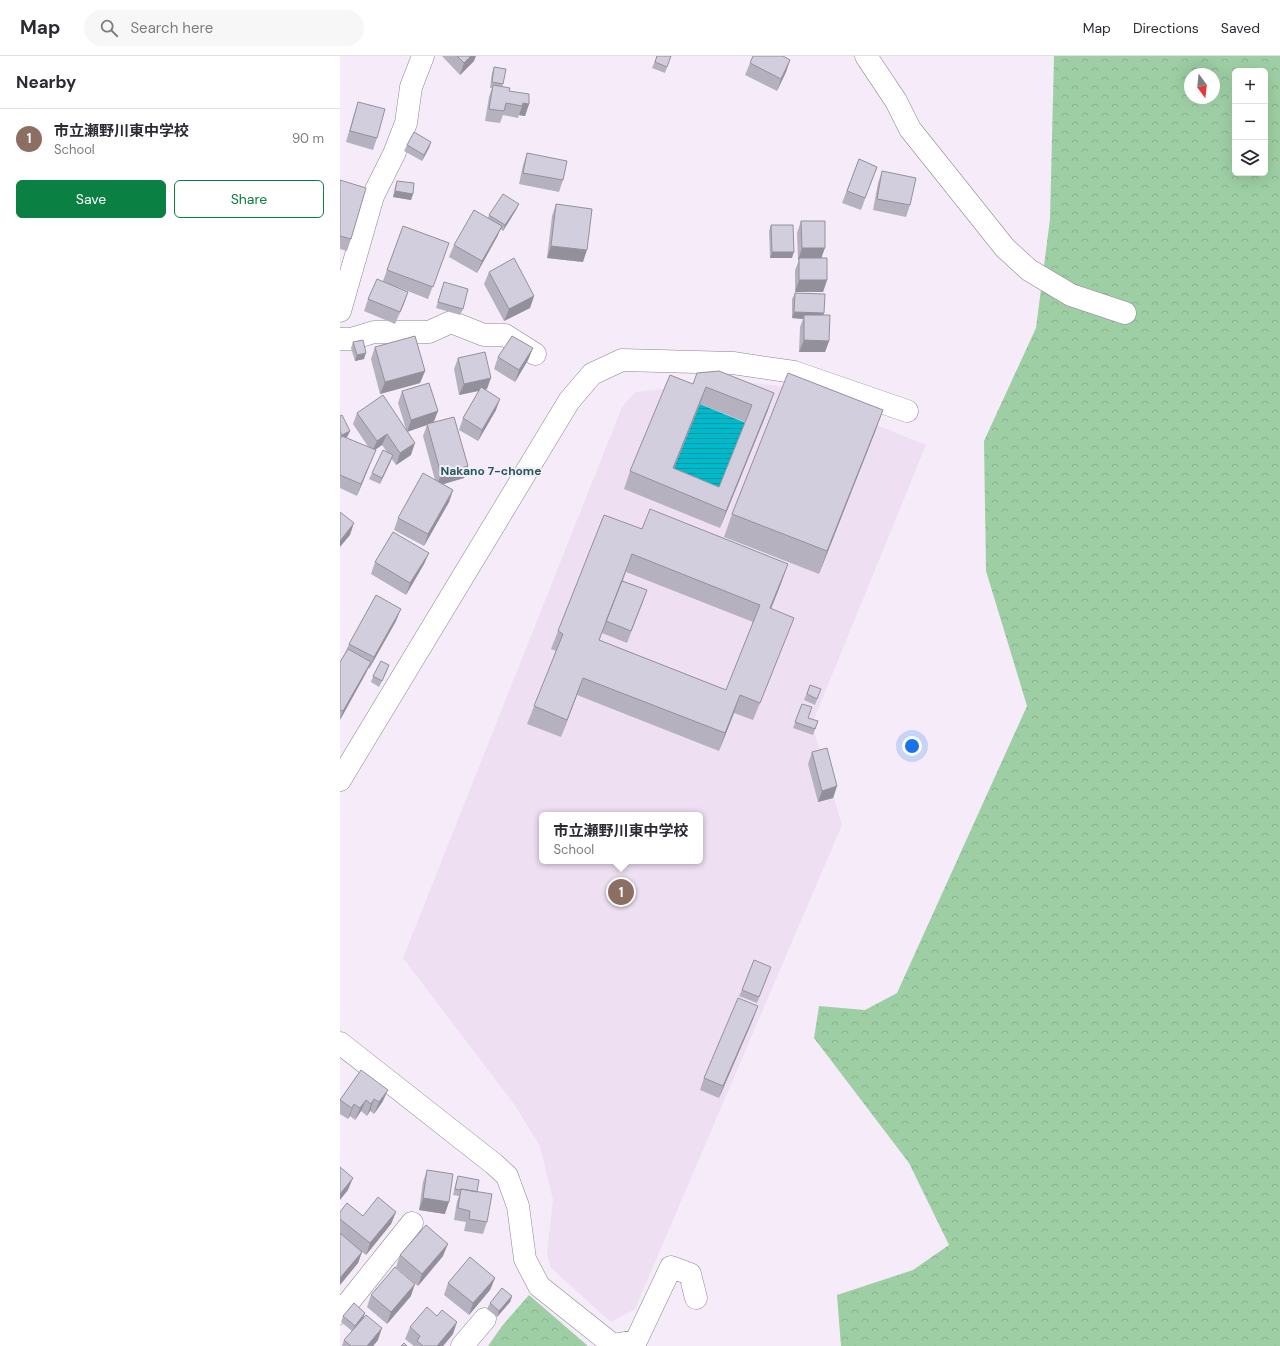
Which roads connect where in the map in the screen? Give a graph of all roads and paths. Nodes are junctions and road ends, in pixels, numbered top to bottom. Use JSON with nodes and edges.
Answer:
{"nodes":[{"id":1,"x":423,"y":56,"type":"edge"},
{"id":2,"x":866,"y":56,"type":"edge"},
{"id":3,"x":340,"y":310,"type":"edge"},
{"id":4,"x":1125,"y":313,"type":"dead end"},
{"id":5,"x":340,"y":339,"type":"edge"},
{"id":6,"x":535,"y":354,"type":"dead end"},
{"id":7,"x":907,"y":411,"type":"dead end"},
{"id":8,"x":340,"y":780,"type":"edge"},
{"id":9,"x":340,"y":1043,"type":"edge"},
{"id":10,"x":412,"y":1223,"type":"dead end"},
{"id":11,"x":696,"y":1298,"type":"dead end"},
{"id":12,"x":340,"y":1314,"type":"edge"},
{"id":13,"x":485,"y":1319,"type":"dead end"},
{"id":14,"x":462,"y":1346,"type":"edge"}],
"edges":[{"from":1,"to":3,"type":"street"},
{"from":2,"to":4,"type":"street"},
{"from":5,"to":6,"type":"street"},
{"from":7,"to":8,"type":"street"},
{"from":9,"to":11,"type":"street"},
{"from":10,"to":12,"type":"street"},
{"from":13,"to":14,"type":"street"}]}
